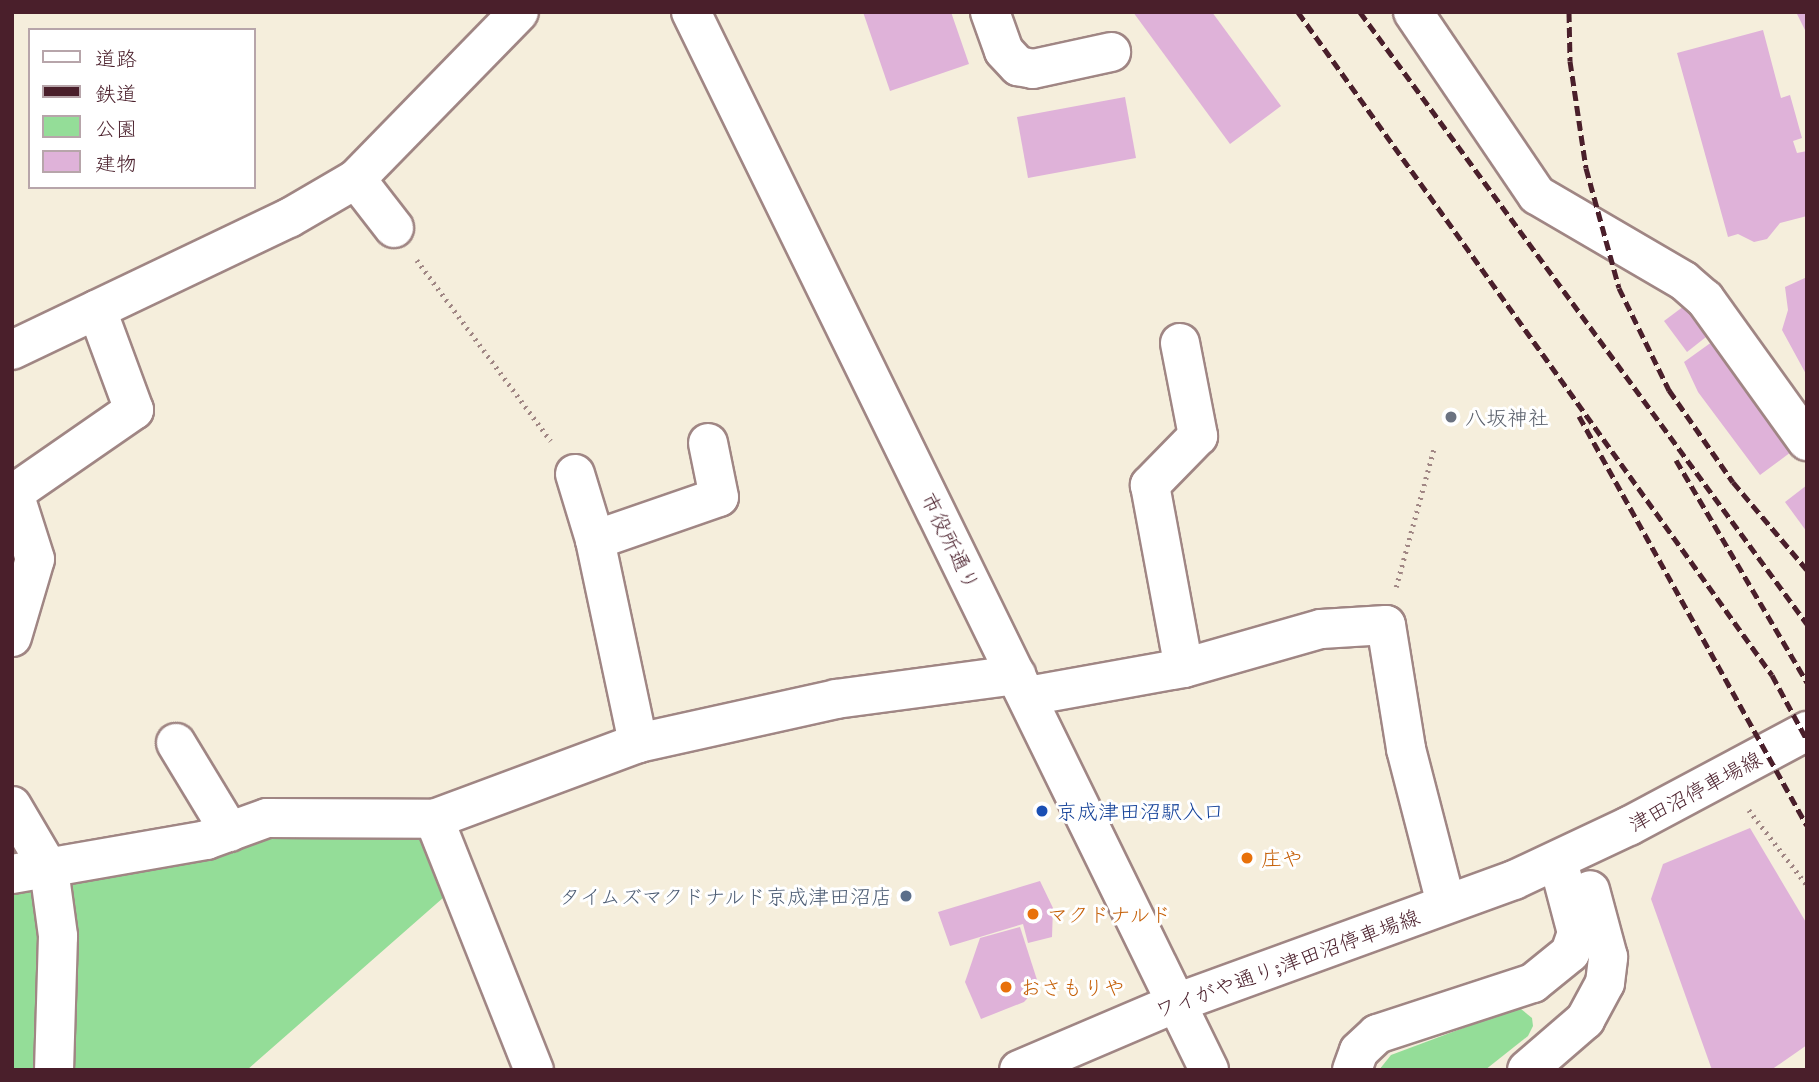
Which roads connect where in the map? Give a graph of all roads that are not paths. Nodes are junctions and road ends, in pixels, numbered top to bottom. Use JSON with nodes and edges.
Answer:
{"nodes":[{"id":1,"x":519,"y":12,"type":"edge"},
{"id":2,"x":691,"y":12,"type":"edge"},
{"id":3,"x":990,"y":12,"type":"edge"},
{"id":4,"x":1413,"y":12,"type":"edge"},
{"id":5,"x":1111,"y":52,"type":"dead end"},
{"id":6,"x":356,"y":178,"type":"junction"},
{"id":7,"x":394,"y":228,"type":"road end"},
{"id":8,"x":97,"y":310,"type":"junction"},
{"id":9,"x":1180,"y":343,"type":"dead end"},
{"id":10,"x":12,"y":349,"type":"edge"},
{"id":11,"x":1807,"y":441,"type":"edge"},
{"id":12,"x":708,"y":443,"type":"dead end"},
{"id":13,"x":575,"y":474,"type":"road end"},
{"id":14,"x":595,"y":540,"type":"junction"},
{"id":15,"x":12,"y":637,"type":"edge"},
{"id":16,"x":1184,"y":668,"type":"junction"},
{"id":17,"x":1022,"y":686,"type":"junction"},
{"id":18,"x":1807,"y":731,"type":"edge"},
{"id":19,"x":176,"y":743,"type":"dead end"},
{"id":20,"x":638,"y":743,"type":"junction"},
{"id":21,"x":12,"y":806,"type":"edge"},
{"id":22,"x":434,"y":819,"type":"junction"},
{"id":23,"x":230,"y":832,"type":"junction"},
{"id":24,"x":1570,"y":855,"type":"junction"},
{"id":25,"x":30,"y":872,"type":"edge"},
{"id":26,"x":1447,"y":904,"type":"junction"},
{"id":27,"x":1533,"y":983,"type":"junction"},
{"id":28,"x":1176,"y":1003,"type":"junction"},
{"id":29,"x":1566,"y":1037,"type":"junction"},
{"id":30,"x":54,"y":1070,"type":"edge"},
{"id":31,"x":534,"y":1070,"type":"edge"},
{"id":32,"x":1018,"y":1070,"type":"edge"},
{"id":33,"x":1209,"y":1070,"type":"edge"},
{"id":34,"x":1352,"y":1070,"type":"edge"},
{"id":35,"x":1527,"y":1070,"type":"edge"}],
"edges":[{"from":1,"to":6,"type":"street"},
{"from":2,"to":17,"type":"street","name":"市役所通り"},
{"from":3,"to":5,"type":"street"},
{"from":4,"to":11,"type":"street"},
{"from":6,"to":7,"type":"street"},
{"from":6,"to":8,"type":"street"},
{"from":8,"to":10,"type":"street"},
{"from":8,"to":15,"type":"street"},
{"from":9,"to":16,"type":"street"},
{"from":12,"to":14,"type":"street"},
{"from":13,"to":14,"type":"street"},
{"from":14,"to":20,"type":"street"},
{"from":16,"to":17,"type":"street"},
{"from":16,"to":26,"type":"street"},
{"from":17,"to":20,"type":"street"},
{"from":17,"to":28,"type":"street","name":"市役所通り"},
{"from":18,"to":24,"type":"street","name":"津田沼停車場線"},
{"from":19,"to":23,"type":"street"},
{"from":20,"to":22,"type":"street"},
{"from":21,"to":25,"type":"street"},
{"from":22,"to":23,"type":"street"},
{"from":22,"to":31,"type":"street"},
{"from":23,"to":25,"type":"street"},
{"from":24,"to":26,"type":"street","name":"ワイがや通り;津田沼停車場線"},
{"from":24,"to":27,"type":"street"},
{"from":24,"to":29,"type":"street"},
{"from":25,"to":30,"type":"street"},
{"from":26,"to":28,"type":"street","name":"ワイがや通り;津田沼停車場線"},
{"from":27,"to":29,"type":"street"},
{"from":27,"to":34,"type":"street"},
{"from":28,"to":32,"type":"street","name":"ワイがや通り;津田沼停車場線"},
{"from":28,"to":33,"type":"street","name":"市役所通り"},
{"from":29,"to":35,"type":"street"}]}
